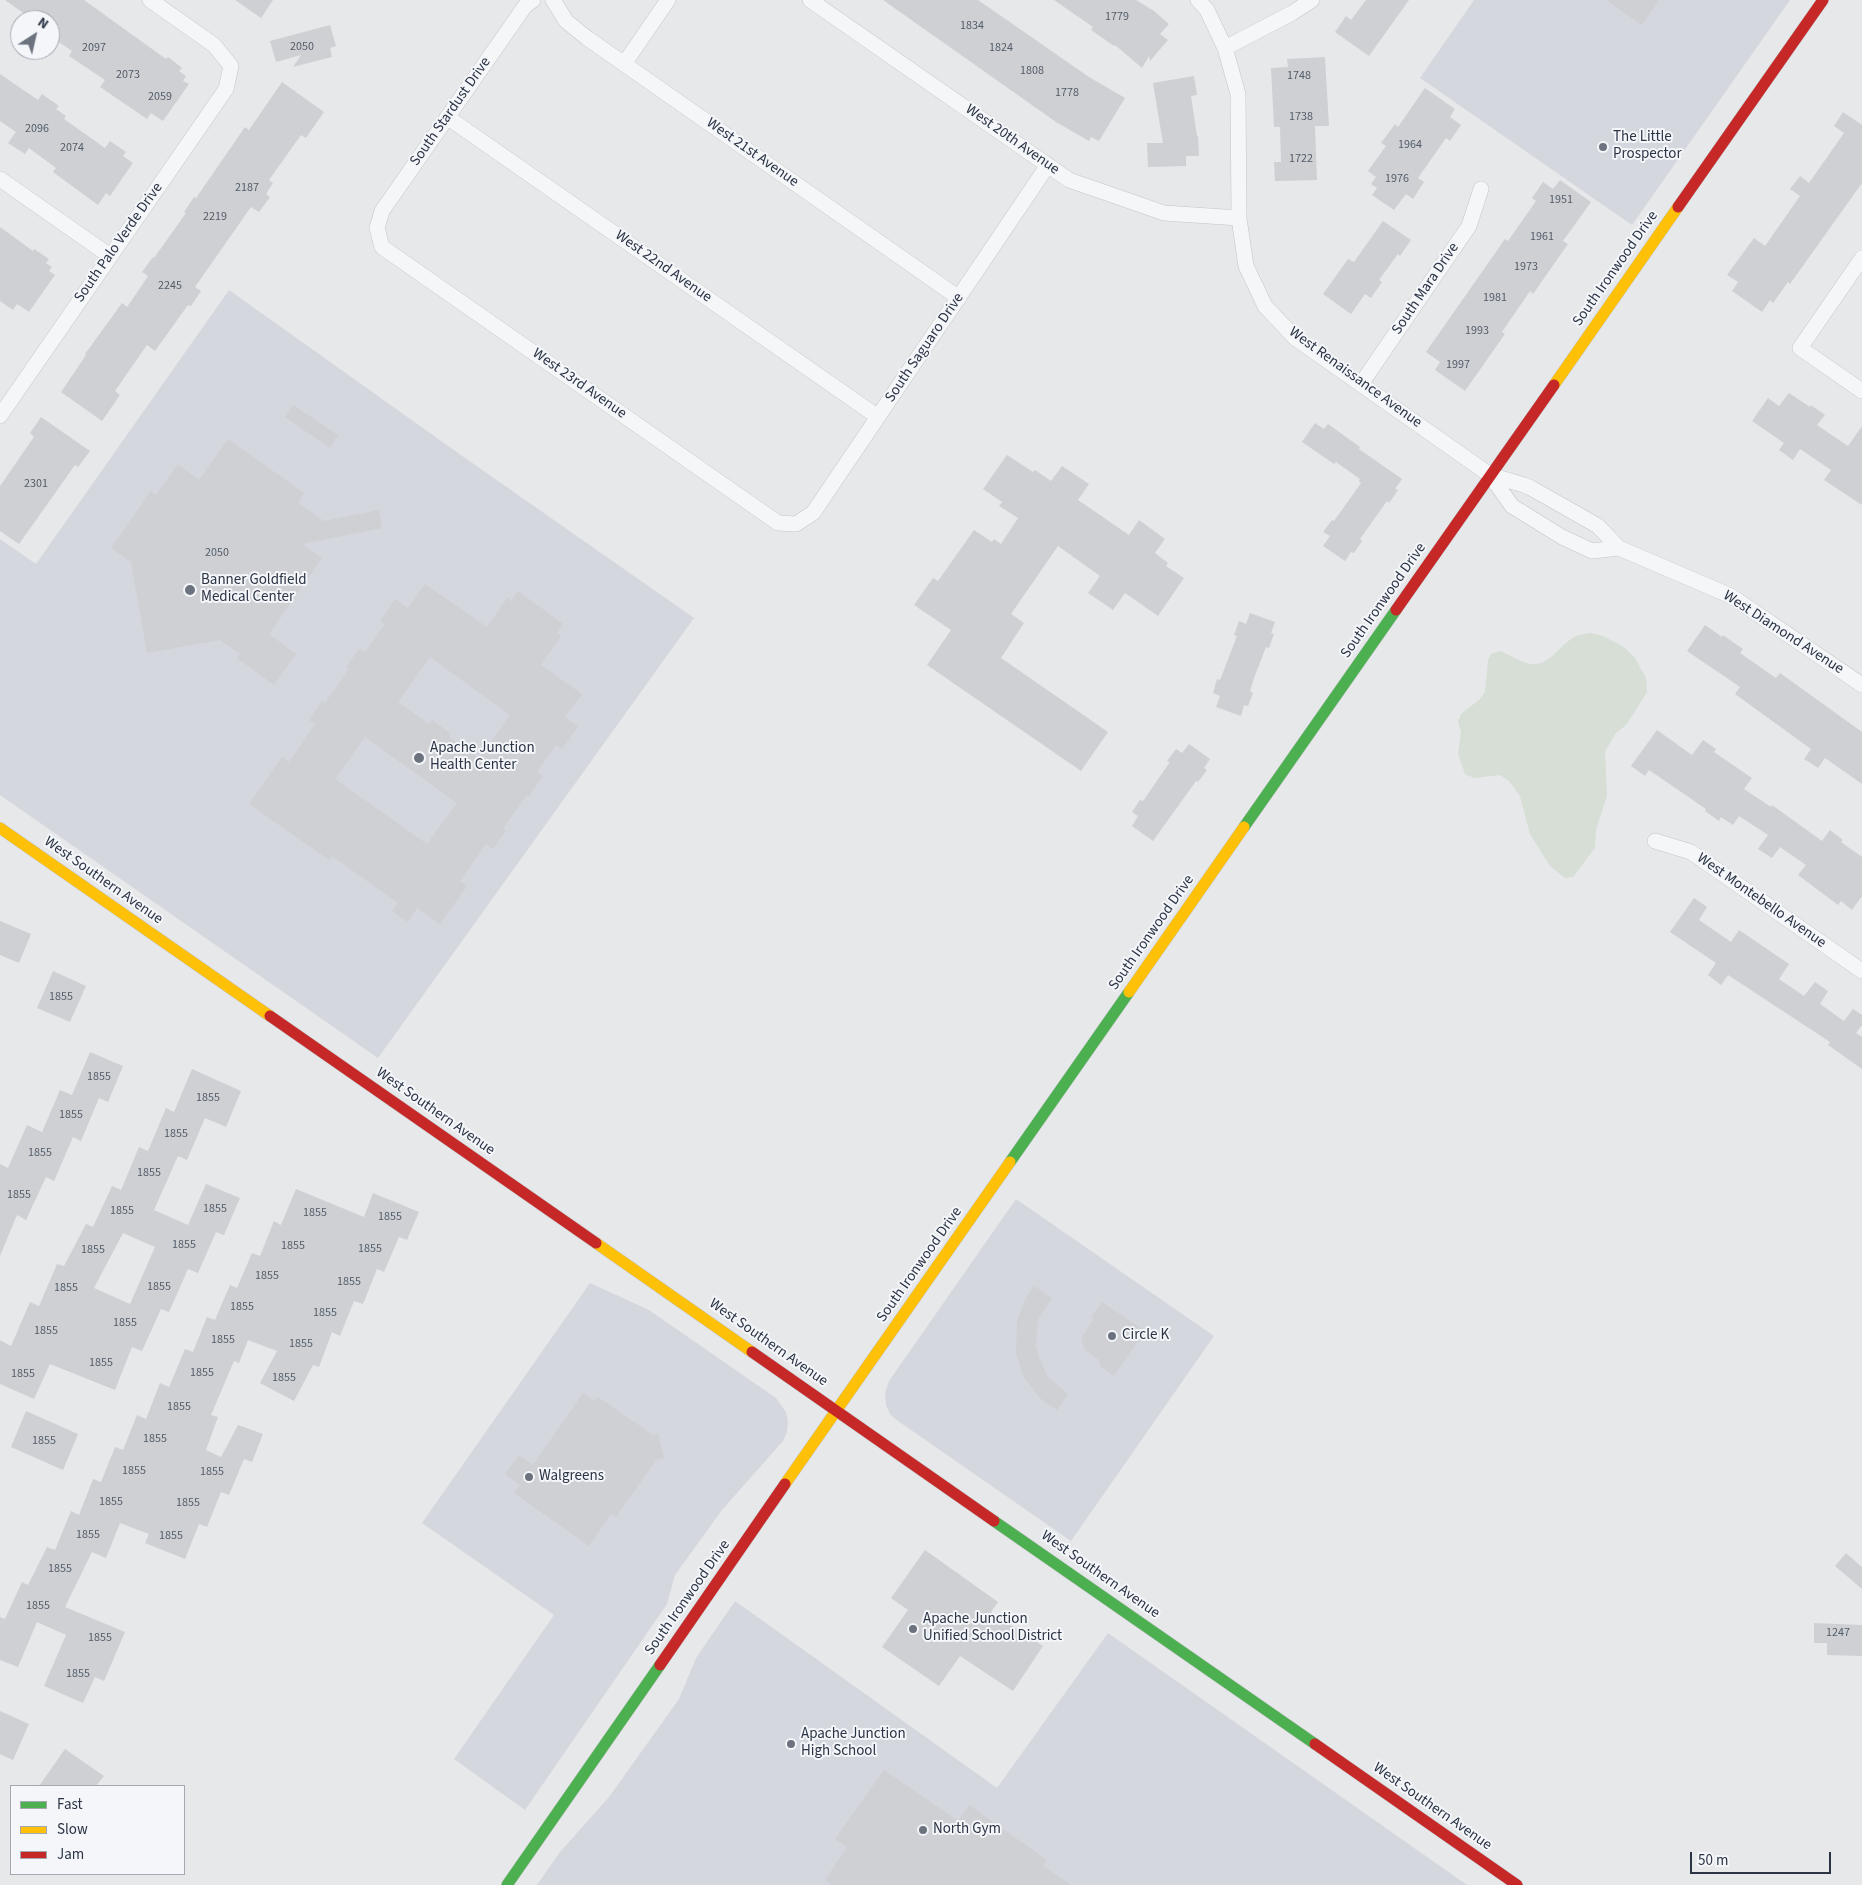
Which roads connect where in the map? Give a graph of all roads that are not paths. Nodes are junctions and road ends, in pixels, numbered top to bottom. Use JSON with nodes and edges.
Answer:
{"nodes":[{"id":1,"x":150,"y":0,"type":"edge"},
{"id":2,"x":533,"y":0,"type":"edge"},
{"id":3,"x":553,"y":0,"type":"edge"},
{"id":4,"x":668,"y":0,"type":"edge"},
{"id":5,"x":810,"y":0,"type":"edge"},
{"id":6,"x":1198,"y":0,"type":"edge"},
{"id":7,"x":1312,"y":0,"type":"edge"},
{"id":8,"x":1823,"y":0,"type":"edge"},
{"id":9,"x":1225,"y":48,"type":"junction"},
{"id":10,"x":624,"y":64,"type":"junction"},
{"id":11,"x":447,"y":117,"type":"junction"},
{"id":12,"x":1048,"y":165,"type":"junction"},
{"id":13,"x":0,"y":180,"type":"edge"},
{"id":14,"x":1481,"y":189,"type":"dead end"},
{"id":15,"x":1239,"y":218,"type":"junction"},
{"id":16,"x":377,"y":228,"type":"joint"},
{"id":17,"x":110,"y":256,"type":"junction"},
{"id":18,"x":1862,"y":258,"type":"edge"},
{"id":19,"x":959,"y":298,"type":"junction"},
{"id":20,"x":1361,"y":384,"type":"junction"},
{"id":21,"x":1862,"y":391,"type":"edge"},
{"id":22,"x":0,"y":416,"type":"edge"},
{"id":23,"x":878,"y":417,"type":"junction"},
{"id":24,"x":1490,"y":475,"type":"junction"},
{"id":25,"x":796,"y":524,"type":"joint"},
{"id":26,"x":1619,"y":548,"type":"junction"},
{"id":27,"x":1862,"y":685,"type":"edge"},
{"id":28,"x":0,"y":828,"type":"edge"},
{"id":29,"x":1654,"y":841,"type":"dead end"},
{"id":30,"x":1862,"y":971,"type":"edge"},
{"id":31,"x":837,"y":1410,"type":"junction"},
{"id":32,"x":507,"y":1885,"type":"edge"},
{"id":33,"x":1517,"y":1885,"type":"edge"}],
"edges":[{"from":1,"to":17,"type":"street","name":"South Palo Verde Drive"},
{"from":2,"to":11,"type":"street","name":"South Stardust Drive"},
{"from":3,"to":10,"type":"street","name":"West 21st Avenue"},
{"from":4,"to":10,"type":"street"},
{"from":5,"to":12,"type":"street","name":"West 20th Avenue"},
{"from":6,"to":9,"type":"street","name":"West Renaissance Avenue"},
{"from":7,"to":9,"type":"street"},
{"from":8,"to":24,"type":"main road","name":"South Ironwood Drive"},
{"from":9,"to":15,"type":"street","name":"West Renaissance Avenue"},
{"from":10,"to":19,"type":"street","name":"West 21st Avenue"},
{"from":11,"to":16,"type":"street","name":"South Stardust Drive"},
{"from":11,"to":23,"type":"street","name":"West 22nd Avenue"},
{"from":12,"to":15,"type":"street","name":"West 20th Avenue"},
{"from":12,"to":19,"type":"street","name":"South Saguaro Drive"},
{"from":13,"to":17,"type":"street"},
{"from":14,"to":20,"type":"street","name":"South Mara Drive"},
{"from":15,"to":20,"type":"street","name":"West Renaissance Avenue"},
{"from":16,"to":25,"type":"street","name":"West 23rd Avenue"},
{"from":17,"to":22,"type":"street","name":"South Palo Verde Drive"},
{"from":18,"to":21,"type":"street"},
{"from":19,"to":23,"type":"street","name":"South Saguaro Drive"},
{"from":20,"to":24,"type":"street","name":"West Renaissance Avenue"},
{"from":23,"to":25,"type":"street","name":"South Saguaro Drive"},
{"from":24,"to":26,"type":"street","name":"West Diamond Avenue"},
{"from":24,"to":26,"type":"street","name":"West Diamond Avenue"},
{"from":24,"to":31,"type":"main road","name":"South Ironwood Drive"},
{"from":26,"to":27,"type":"street","name":"West Diamond Avenue"},
{"from":28,"to":31,"type":"main road","name":"West Southern Avenue"},
{"from":29,"to":30,"type":"street","name":"West Montebello Avenue"},
{"from":31,"to":32,"type":"main road","name":"South Ironwood Drive"},
{"from":31,"to":33,"type":"main road","name":"West Southern Avenue"}]}
